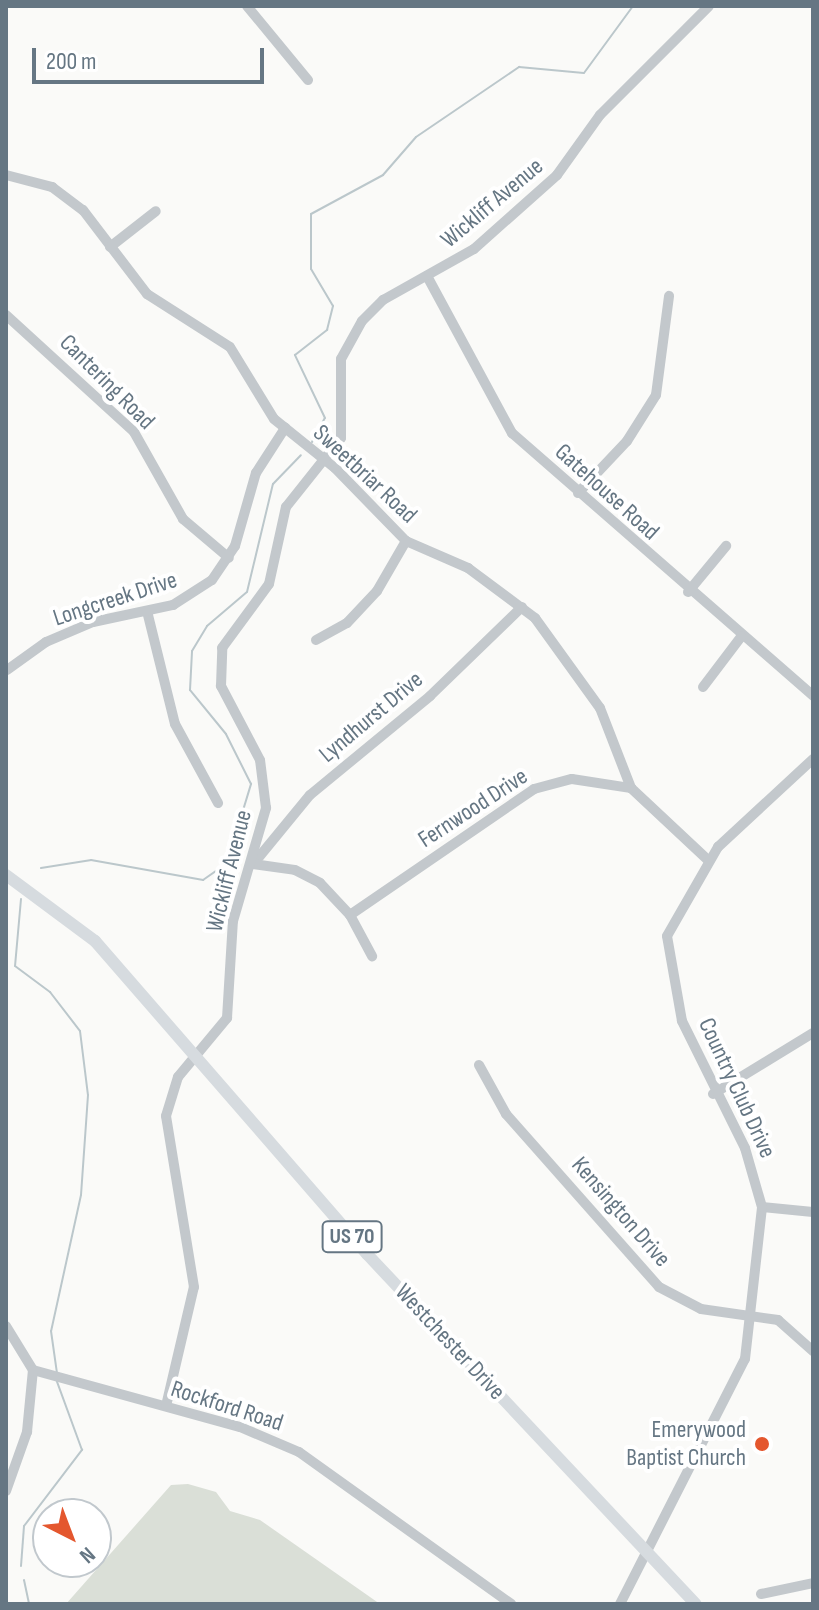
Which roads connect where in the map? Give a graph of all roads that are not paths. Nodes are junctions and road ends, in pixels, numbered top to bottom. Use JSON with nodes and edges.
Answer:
{"nodes":[{"id":1,"x":247,"y":6,"type":"edge"},
{"id":2,"x":709,"y":6,"type":"edge"},
{"id":3,"x":308,"y":80,"type":"dead end"},
{"id":4,"x":6,"y":175,"type":"edge"},
{"id":5,"x":156,"y":211,"type":"dead end"},
{"id":6,"x":110,"y":247,"type":"junction"},
{"id":7,"x":427,"y":276,"type":"junction"},
{"id":8,"x":669,"y":296,"type":"dead end"},
{"id":9,"x":6,"y":315,"type":"edge"},
{"id":10,"x":285,"y":428,"type":"junction"},
{"id":11,"x":327,"y":461,"type":"junction"},
{"id":12,"x":578,"y":493,"type":"junction"},
{"id":13,"x":406,"y":541,"type":"junction"},
{"id":14,"x":726,"y":546,"type":"dead end"},
{"id":15,"x":229,"y":558,"type":"junction"},
{"id":16,"x":688,"y":592,"type":"junction"},
{"id":17,"x":522,"y":607,"type":"junction"},
{"id":18,"x":147,"y":611,"type":"junction"},
{"id":19,"x":741,"y":637,"type":"junction"},
{"id":20,"x":316,"y":640,"type":"dead end"},
{"id":21,"x":7,"y":670,"type":"edge"},
{"id":22,"x":703,"y":687,"type":"dead end"},
{"id":23,"x":813,"y":696,"type":"edge"},
{"id":24,"x":813,"y":759,"type":"edge"},
{"id":25,"x":631,"y":788,"type":"junction"},
{"id":26,"x":218,"y":803,"type":"dead end"},
{"id":27,"x":708,"y":860,"type":"junction"},
{"id":28,"x":253,"y":864,"type":"junction"},
{"id":29,"x":6,"y":875,"type":"edge"},
{"id":30,"x":350,"y":915,"type":"junction"},
{"id":31,"x":372,"y":956,"type":"dead end"},
{"id":32,"x":813,"y":1033,"type":"edge"},
{"id":33,"x":196,"y":1059,"type":"junction"},
{"id":34,"x":479,"y":1065,"type":"dead end"},
{"id":35,"x":713,"y":1094,"type":"junction"},
{"id":36,"x":762,"y":1207,"type":"junction"},
{"id":37,"x":813,"y":1212,"type":"edge"},
{"id":38,"x":754,"y":1316,"type":"junction"},
{"id":39,"x":6,"y":1326,"type":"edge"},
{"id":40,"x":813,"y":1351,"type":"edge"},
{"id":41,"x":33,"y":1370,"type":"junction"},
{"id":42,"x":166,"y":1406,"type":"junction"},
{"id":43,"x":6,"y":1491,"type":"edge"},
{"id":44,"x":647,"y":1552,"type":"junction"},
{"id":45,"x":813,"y":1583,"type":"edge"},
{"id":46,"x":761,"y":1594,"type":"dead end"},
{"id":47,"x":511,"y":1604,"type":"edge"},
{"id":48,"x":620,"y":1604,"type":"edge"},
{"id":49,"x":696,"y":1604,"type":"edge"}],
"edges":[{"from":1,"to":3,"type":"street"},
{"from":2,"to":7,"type":"street","name":"Wickliff Avenue"},
{"from":4,"to":6,"type":"street","name":"Sweetbriar Road"},
{"from":5,"to":6,"type":"street"},
{"from":6,"to":10,"type":"street","name":"Sweetbriar Road"},
{"from":7,"to":11,"type":"street","name":"Wickliff Avenue"},
{"from":7,"to":12,"type":"street","name":"Gatehouse Road"},
{"from":8,"to":12,"type":"street"},
{"from":9,"to":15,"type":"street","name":"Cantering Road"},
{"from":10,"to":11,"type":"street","name":"Sweetbriar Road"},
{"from":10,"to":15,"type":"street","name":"Longcreek Drive"},
{"from":11,"to":13,"type":"street","name":"Sweetbriar Road"},
{"from":11,"to":28,"type":"street","name":"Wickliff Avenue"},
{"from":12,"to":16,"type":"street","name":"Gatehouse Road"},
{"from":13,"to":17,"type":"street","name":"Sweetbriar Road"},
{"from":13,"to":20,"type":"street"},
{"from":14,"to":16,"type":"street"},
{"from":15,"to":18,"type":"street","name":"Longcreek Drive"},
{"from":16,"to":19,"type":"street","name":"Gatehouse Road"},
{"from":17,"to":25,"type":"street","name":"Sweetbriar Road"},
{"from":17,"to":28,"type":"street","name":"Lyndhurst Drive"},
{"from":18,"to":21,"type":"street","name":"Longcreek Drive"},
{"from":18,"to":26,"type":"street"},
{"from":19,"to":22,"type":"street"},
{"from":19,"to":23,"type":"street","name":"Gatehouse Road"},
{"from":24,"to":27,"type":"street","name":"Country Club Drive"},
{"from":25,"to":27,"type":"street","name":"Sweetbriar Road"},
{"from":25,"to":30,"type":"street","name":"Fernwood Drive"},
{"from":27,"to":35,"type":"street","name":"Country Club Drive"},
{"from":28,"to":30,"type":"street"},
{"from":28,"to":33,"type":"street","name":"Wickliff Avenue"},
{"from":29,"to":33,"type":"main road","name":"Westchester Drive","number":"US 70"},
{"from":30,"to":31,"type":"street"},
{"from":32,"to":35,"type":"street"},
{"from":33,"to":42,"type":"street","name":"Wickliff Avenue"},
{"from":33,"to":44,"type":"main road","name":"Westchester Drive","number":"US 70"},
{"from":34,"to":38,"type":"street","name":"Kensington Drive"},
{"from":35,"to":36,"type":"street","name":"Country Club Drive"},
{"from":36,"to":37,"type":"street"},
{"from":36,"to":38,"type":"street","name":"Country Club Drive"},
{"from":38,"to":40,"type":"street","name":"Kensington Drive"},
{"from":38,"to":44,"type":"street","name":"Country Club Drive"},
{"from":39,"to":41,"type":"street"},
{"from":41,"to":42,"type":"street","name":"Rockford Road"},
{"from":41,"to":43,"type":"street"},
{"from":42,"to":47,"type":"street","name":"Rockford Road"},
{"from":44,"to":48,"type":"street","name":"Country Club Drive"},
{"from":44,"to":49,"type":"main road","name":"Westchester Drive","number":"US 70"},
{"from":45,"to":46,"type":"street"}]}
